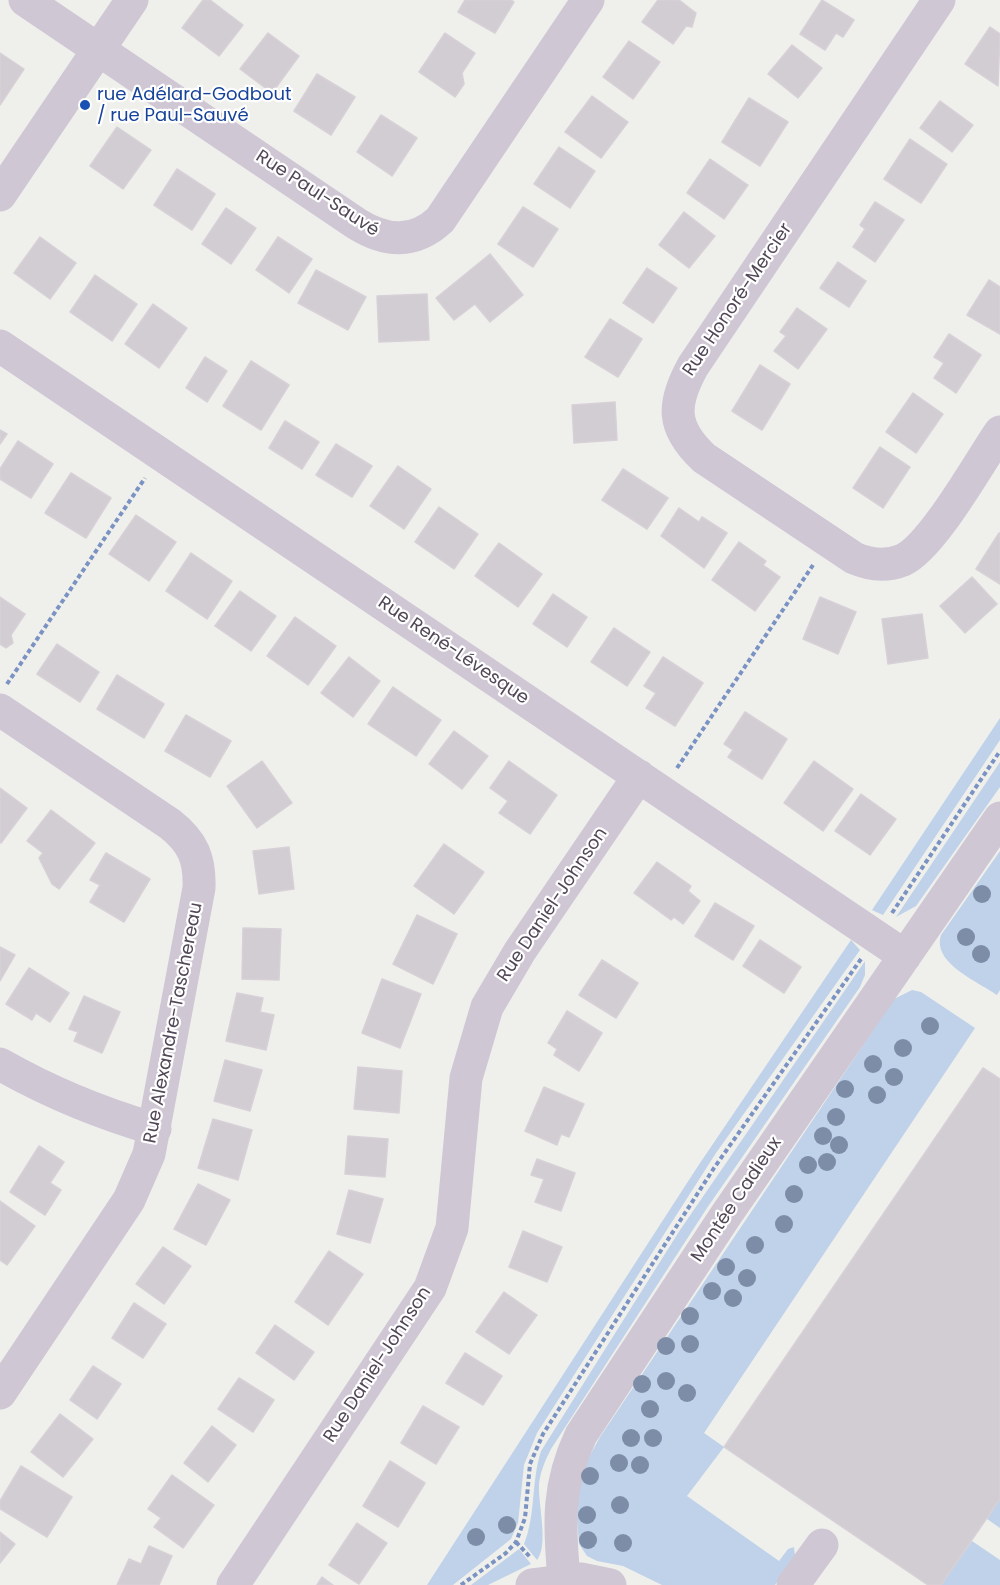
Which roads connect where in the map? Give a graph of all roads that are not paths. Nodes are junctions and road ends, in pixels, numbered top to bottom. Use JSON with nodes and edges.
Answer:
{"nodes":[{"id":1,"x":25,"y":0,"type":"edge"},
{"id":2,"x":132,"y":0,"type":"edge"},
{"id":3,"x":588,"y":0,"type":"edge"},
{"id":4,"x":939,"y":0,"type":"edge"},
{"id":5,"x":98,"y":50,"type":"junction"},
{"id":6,"x":0,"y":195,"type":"edge"},
{"id":7,"x":0,"y":346,"type":"edge"},
{"id":8,"x":1000,"y":432,"type":"edge"},
{"id":9,"x":2,"y":700,"type":"edge"},
{"id":10,"x":639,"y":776,"type":"junction"},
{"id":11,"x":1000,"y":818,"type":"edge"},
{"id":12,"x":905,"y":956,"type":"junction"},
{"id":13,"x":0,"y":1064,"type":"edge"},
{"id":14,"x":155,"y":1129,"type":"junction"},
{"id":15,"x":0,"y":1393,"type":"edge"},
{"id":16,"x":822,"y":1545,"type":"dead end"},
{"id":17,"x":533,"y":1574,"type":"edge"},
{"id":18,"x":564,"y":1579,"type":"junction"},
{"id":19,"x":233,"y":1585,"type":"edge"},
{"id":20,"x":610,"y":1585,"type":"edge"},
{"id":21,"x":793,"y":1585,"type":"edge"}],
"edges":[{"from":1,"to":5,"type":"street","name":"Rue Paul-Sauvé"},
{"from":2,"to":5,"type":"street"},
{"from":3,"to":5,"type":"street","name":"Rue Paul-Sauvé"},
{"from":4,"to":8,"type":"street","name":"Rue Honoré-Mercier"},
{"from":5,"to":6,"type":"street"},
{"from":7,"to":10,"type":"street","name":"Rue René-Lévesque"},
{"from":9,"to":14,"type":"street","name":"Rue Alexandre-Taschereau"},
{"from":10,"to":12,"type":"street","name":"Rue René-Lévesque"},
{"from":10,"to":19,"type":"street","name":"Rue Daniel-Johnson"},
{"from":11,"to":12,"type":"street","name":"Montée Cadieux"},
{"from":12,"to":18,"type":"street","name":"Montée Cadieux"},
{"from":13,"to":14,"type":"street"},
{"from":14,"to":15,"type":"street","name":"Rue Alexandre-Taschereau"},
{"from":16,"to":21,"type":"street"},
{"from":17,"to":18,"type":"street"},
{"from":18,"to":20,"type":"street"}]}
